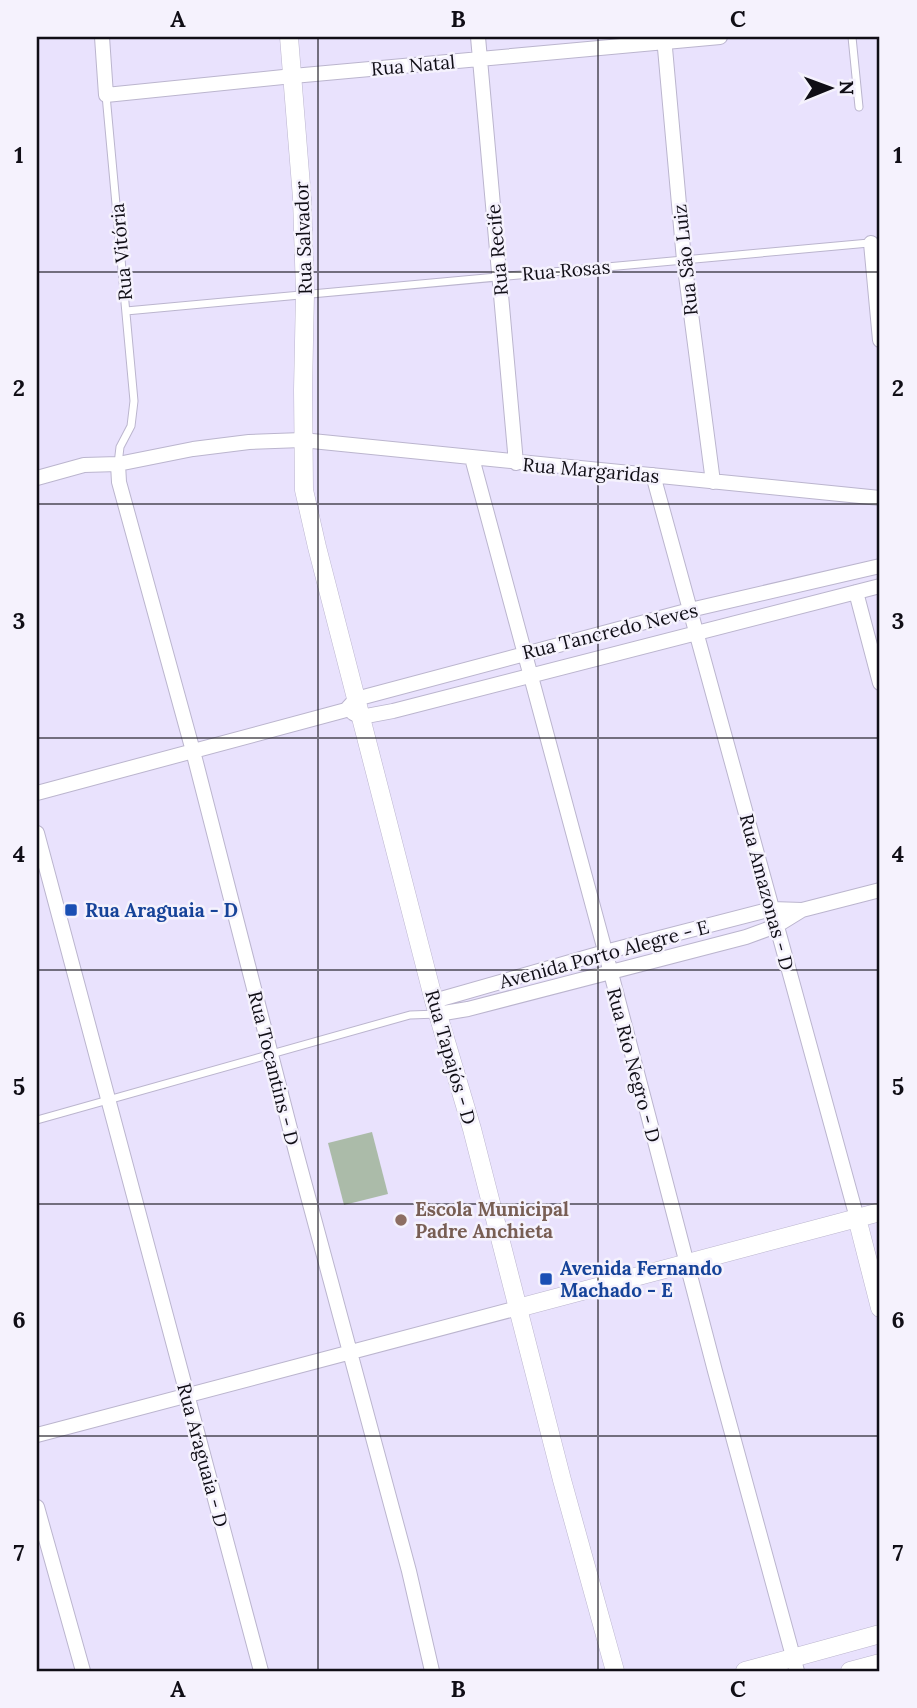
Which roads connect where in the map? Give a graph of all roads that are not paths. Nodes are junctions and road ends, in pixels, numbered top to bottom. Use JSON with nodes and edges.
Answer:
{"nodes":[{"id":1,"x":102,"y":37,"type":"edge"},
{"id":2,"x":289,"y":37,"type":"edge"},
{"id":3,"x":478,"y":37,"type":"edge"},
{"id":4,"x":720,"y":37,"type":"edge"},
{"id":5,"x":852,"y":37,"type":"edge"},
{"id":6,"x":665,"y":39,"type":"edge"},
{"id":7,"x":480,"y":59,"type":"junction"},
{"id":8,"x":293,"y":76,"type":"junction"},
{"id":9,"x":106,"y":95,"type":"junction"},
{"id":10,"x":859,"y":107,"type":"dead end"},
{"id":11,"x":875,"y":242,"type":"edge"},
{"id":12,"x":684,"y":260,"type":"junction"},
{"id":13,"x":499,"y":276,"type":"junction"},
{"id":14,"x":305,"y":293,"type":"junction"},
{"id":15,"x":126,"y":311,"type":"junction"},
{"id":16,"x":880,"y":340,"type":"edge"},
{"id":17,"x":302,"y":440,"type":"junction"},
{"id":18,"x":472,"y":458,"type":"junction"},
{"id":19,"x":516,"y":463,"type":"junction"},
{"id":20,"x":118,"y":464,"type":"junction"},
{"id":21,"x":653,"y":475,"type":"junction"},
{"id":22,"x":37,"y":478,"type":"edge"},
{"id":23,"x":713,"y":482,"type":"junction"},
{"id":24,"x":880,"y":498,"type":"edge"},
{"id":25,"x":880,"y":566,"type":"edge"},
{"id":26,"x":880,"y":586,"type":"edge"},
{"id":27,"x":856,"y":592,"type":"junction"},
{"id":28,"x":690,"y":610,"type":"junction"},
{"id":29,"x":696,"y":632,"type":"junction"},
{"id":30,"x":524,"y":653,"type":"junction"},
{"id":31,"x":530,"y":675,"type":"junction"},
{"id":32,"x":880,"y":683,"type":"edge"},
{"id":33,"x":354,"y":709,"type":"junction"},
{"id":34,"x":192,"y":751,"type":"junction"},
{"id":35,"x":37,"y":793,"type":"edge"},
{"id":36,"x":37,"y":833,"type":"edge"},
{"id":37,"x":880,"y":890,"type":"edge"},
{"id":38,"x":772,"y":909,"type":"junction"},
{"id":39,"x":802,"y":910,"type":"junction"},
{"id":40,"x":776,"y":926,"type":"junction"},
{"id":41,"x":605,"y":952,"type":"junction"},
{"id":42,"x":611,"y":973,"type":"junction"},
{"id":43,"x":436,"y":1007,"type":"junction"},
{"id":44,"x":410,"y":1015,"type":"junction"},
{"id":45,"x":271,"y":1055,"type":"junction"},
{"id":46,"x":108,"y":1100,"type":"junction"},
{"id":47,"x":37,"y":1120,"type":"edge"},
{"id":48,"x":880,"y":1212,"type":"edge"},
{"id":49,"x":856,"y":1218,"type":"junction"},
{"id":50,"x":686,"y":1263,"type":"junction"},
{"id":51,"x":518,"y":1308,"type":"junction"},
{"id":52,"x":880,"y":1308,"type":"edge"},
{"id":53,"x":350,"y":1351,"type":"junction"},
{"id":54,"x":187,"y":1396,"type":"junction"},
{"id":55,"x":37,"y":1435,"type":"edge"},
{"id":56,"x":37,"y":1507,"type":"edge"},
{"id":57,"x":880,"y":1634,"type":"edge"},
{"id":58,"x":880,"y":1663,"type":"edge"},
{"id":59,"x":795,"y":1664,"type":"edge"},
{"id":60,"x":83,"y":1671,"type":"edge"},
{"id":61,"x":261,"y":1671,"type":"edge"},
{"id":62,"x":432,"y":1671,"type":"edge"},
{"id":63,"x":615,"y":1671,"type":"edge"},
{"id":64,"x":745,"y":1671,"type":"edge"},
{"id":65,"x":850,"y":1671,"type":"edge"}],
"edges":[{"from":1,"to":9,"type":"street","name":"Rua Vitória"},
{"from":2,"to":8,"type":"street","name":"Rua Salvador"},
{"from":3,"to":7,"type":"street","name":"Rua Recife"},
{"from":4,"to":6,"type":"street","name":"Rua Natal"},
{"from":5,"to":10,"type":"lane"},
{"from":6,"to":7,"type":"street","name":"Rua Natal"},
{"from":6,"to":12,"type":"street","name":"Rua São Luiz"},
{"from":7,"to":8,"type":"street","name":"Rua Natal"},
{"from":7,"to":13,"type":"street","name":"Rua Recife"},
{"from":8,"to":9,"type":"street","name":"Rua Natal"},
{"from":8,"to":14,"type":"street","name":"Rua Salvador"},
{"from":9,"to":15,"type":"lane","name":"Rua Vitória"},
{"from":11,"to":12,"type":"lane","name":"Rua Rosas"},
{"from":11,"to":16,"type":"street"},
{"from":12,"to":13,"type":"lane","name":"Rua Rosas"},
{"from":12,"to":23,"type":"street","name":"Rua São Luiz"},
{"from":13,"to":14,"type":"lane","name":"Rua Rosas"},
{"from":13,"to":19,"type":"street","name":"Rua Recife"},
{"from":14,"to":15,"type":"lane","name":"Rua Rosas"},
{"from":14,"to":17,"type":"street","name":"Rua Salvador"},
{"from":15,"to":20,"type":"lane","name":"Rua Vitória"},
{"from":17,"to":18,"type":"street","name":"Rua Margaridas"},
{"from":17,"to":20,"type":"street","name":"Rua Margaridas"},
{"from":17,"to":33,"type":"street","name":"Rua Tapajós - D"},
{"from":18,"to":19,"type":"street","name":"Rua Margaridas"},
{"from":18,"to":30,"type":"street","name":"Rua Rio Negro - D"},
{"from":19,"to":21,"type":"street","name":"Rua Margaridas"},
{"from":20,"to":22,"type":"street","name":"Rua Margaridas"},
{"from":20,"to":34,"type":"street","name":"Rua Tocantins - D"},
{"from":21,"to":23,"type":"street","name":"Rua Margaridas"},
{"from":21,"to":28,"type":"street","name":"Rua Amazonas - D"},
{"from":23,"to":24,"type":"street","name":"Rua Margaridas"},
{"from":25,"to":28,"type":"street","name":"Rua Tancredo Neves"},
{"from":26,"to":27,"type":"street","name":"Rua Tancredo Neves"},
{"from":27,"to":29,"type":"street","name":"Rua Tancredo Neves"},
{"from":27,"to":32,"type":"street"},
{"from":28,"to":29,"type":"street","name":"Rua Amazonas - D"},
{"from":28,"to":30,"type":"street","name":"Rua Tancredo Neves"},
{"from":29,"to":31,"type":"street","name":"Rua Tancredo Neves"},
{"from":29,"to":38,"type":"street","name":"Rua Amazonas - D"},
{"from":30,"to":31,"type":"street","name":"Rua Rio Negro - D"},
{"from":30,"to":33,"type":"street","name":"Rua Tancredo Neves"},
{"from":31,"to":33,"type":"street","name":"Rua Tancredo Neves"},
{"from":31,"to":41,"type":"street","name":"Rua Rio Negro - D"},
{"from":33,"to":34,"type":"street","name":"Rua Tancredo Neves"},
{"from":33,"to":43,"type":"street","name":"Rua Tapajós - D"},
{"from":34,"to":35,"type":"street","name":"Rua Tancredo Neves"},
{"from":34,"to":45,"type":"street","name":"Rua Tocantins - D"},
{"from":36,"to":46,"type":"street","name":"Rua Araguaia - D"},
{"from":37,"to":39,"type":"street","name":"Avenida Porto Alegre - E"},
{"from":38,"to":39,"type":"street","name":"Avenida Porto Alegre - E"},
{"from":38,"to":40,"type":"street","name":"Rua Amazonas - D"},
{"from":38,"to":41,"type":"street","name":"Avenida Porto Alegre - E"},
{"from":39,"to":40,"type":"street","name":"Avenida Porto Alegre - E"},
{"from":40,"to":42,"type":"street","name":"Avenida Porto Alegre - E"},
{"from":40,"to":49,"type":"street","name":"Rua Amazonas - D"},
{"from":41,"to":42,"type":"street","name":"Rua Rio Negro - D"},
{"from":41,"to":43,"type":"street","name":"Avenida Porto Alegre - E"},
{"from":42,"to":43,"type":"street","name":"Avenida Porto Alegre - E"},
{"from":42,"to":50,"type":"street","name":"Rua Rio Negro - D"},
{"from":43,"to":44,"type":"lane","name":"Avenida Porto Alegre - E"},
{"from":43,"to":44,"type":"lane","name":"Avenida Porto Alegre - E"},
{"from":43,"to":51,"type":"street","name":"Rua Tapajós - D"},
{"from":44,"to":45,"type":"lane","name":"Avenida Porto Alegre - E"},
{"from":45,"to":46,"type":"lane","name":"Avenida Porto Alegre - E"},
{"from":45,"to":53,"type":"street","name":"Rua Tocantins - D"},
{"from":46,"to":47,"type":"lane","name":"Avenida Porto Alegre - E"},
{"from":46,"to":54,"type":"street","name":"Rua Araguaia - D"},
{"from":48,"to":49,"type":"street"},
{"from":49,"to":50,"type":"street"},
{"from":49,"to":52,"type":"street","name":"Rua Amazonas - D"},
{"from":50,"to":51,"type":"street"},
{"from":50,"to":59,"type":"street","name":"Rua Rio Negro - D"},
{"from":51,"to":53,"type":"street"},
{"from":51,"to":63,"type":"street","name":"Rua Tapajós - D"},
{"from":53,"to":54,"type":"street"},
{"from":53,"to":62,"type":"street","name":"Rua Tocantins - D"},
{"from":54,"to":55,"type":"street"},
{"from":54,"to":61,"type":"street","name":"Rua Araguaia - D"},
{"from":56,"to":60,"type":"street"},
{"from":57,"to":59,"type":"street"},
{"from":58,"to":65,"type":"street"},
{"from":59,"to":64,"type":"street"}]}
